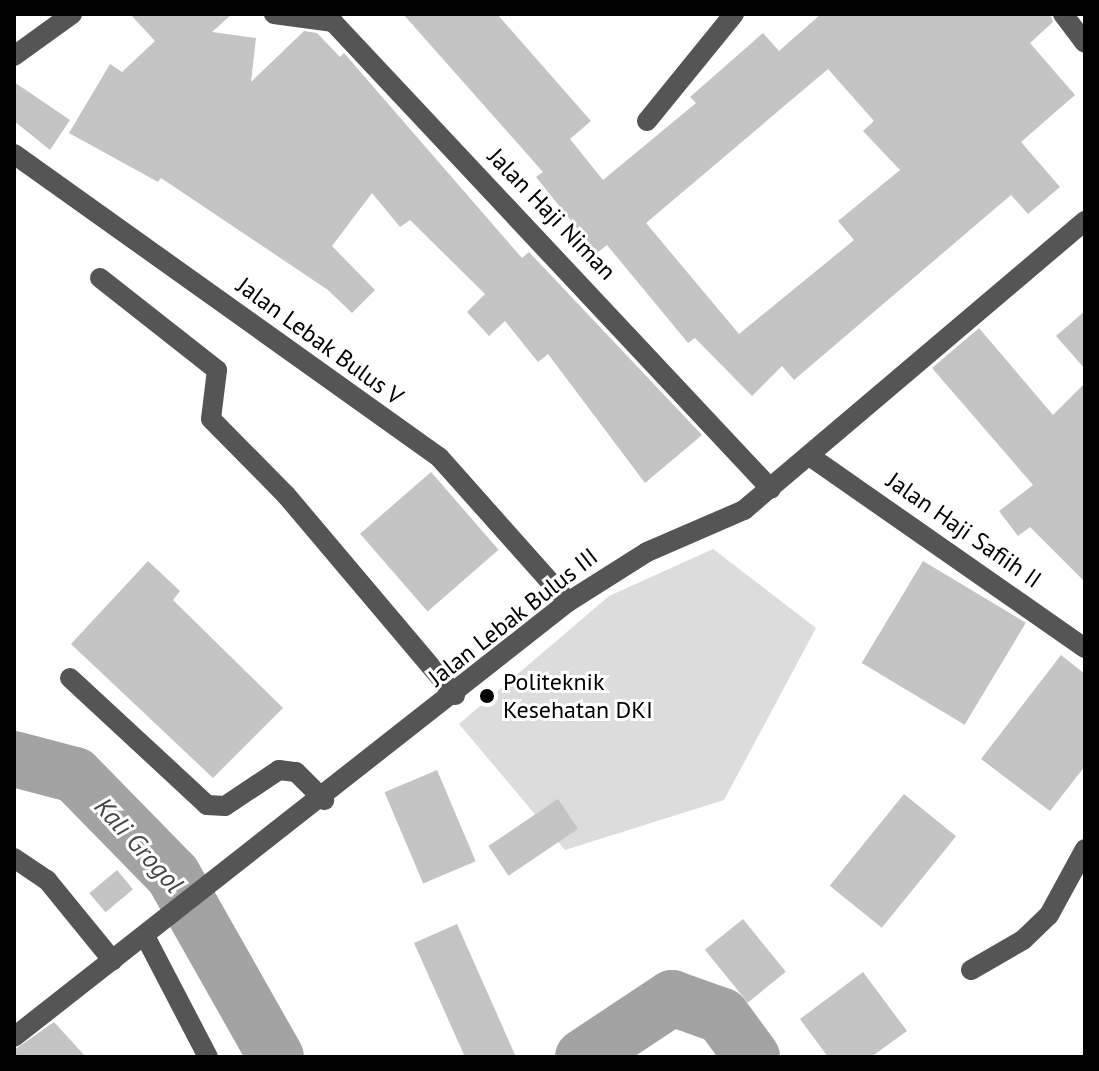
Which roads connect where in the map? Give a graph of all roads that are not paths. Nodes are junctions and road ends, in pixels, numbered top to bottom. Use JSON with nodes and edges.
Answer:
{"nodes":[{"id":1,"x":72,"y":14,"type":"edge"},
{"id":2,"x":274,"y":14,"type":"edge"},
{"id":3,"x":734,"y":14,"type":"edge"},
{"id":4,"x":1063,"y":14,"type":"edge"},
{"id":5,"x":1085,"y":43,"type":"edge"},
{"id":6,"x":14,"y":56,"type":"edge"},
{"id":7,"x":647,"y":121,"type":"dead end"},
{"id":8,"x":14,"y":154,"type":"edge"},
{"id":9,"x":1085,"y":221,"type":"edge"},
{"id":10,"x":100,"y":278,"type":"dead end"},
{"id":11,"x":811,"y":457,"type":"junction"},
{"id":12,"x":771,"y":489,"type":"junction"},
{"id":13,"x":568,"y":602,"type":"junction"},
{"id":14,"x":1085,"y":648,"type":"edge"},
{"id":15,"x":70,"y":678,"type":"dead end"},
{"id":16,"x":455,"y":695,"type":"junction"},
{"id":17,"x":324,"y":800,"type":"junction"},
{"id":18,"x":1085,"y":849,"type":"edge"},
{"id":19,"x":14,"y":858,"type":"edge"},
{"id":20,"x":145,"y":936,"type":"junction"},
{"id":21,"x":113,"y":961,"type":"junction"},
{"id":22,"x":971,"y":970,"type":"dead end"},
{"id":23,"x":14,"y":1037,"type":"edge"},
{"id":24,"x":208,"y":1057,"type":"edge"}],
"edges":[{"from":1,"to":6,"type":"street"},
{"from":2,"to":12,"type":"street","name":"Jalan Haji Niman"},
{"from":3,"to":7,"type":"street"},
{"from":4,"to":5,"type":"street"},
{"from":8,"to":13,"type":"street","name":"Jalan Lebak Bulus V"},
{"from":9,"to":11,"type":"street","name":"Jalan Lebak Bulus III"},
{"from":10,"to":16,"type":"street"},
{"from":11,"to":12,"type":"street","name":"Jalan Lebak Bulus III"},
{"from":11,"to":14,"type":"street","name":"Jalan Haji Safiih II"},
{"from":12,"to":13,"type":"street","name":"Jalan Lebak Bulus III"},
{"from":13,"to":16,"type":"street","name":"Jalan Lebak Bulus III"},
{"from":15,"to":17,"type":"street"},
{"from":16,"to":17,"type":"street","name":"Jalan Lebak Bulus III"},
{"from":17,"to":20,"type":"street","name":"Jalan Lebak Bulus III"},
{"from":18,"to":22,"type":"street"},
{"from":19,"to":21,"type":"street"},
{"from":20,"to":21,"type":"street","name":"Jalan Lebak Bulus III"},
{"from":20,"to":24,"type":"street"},
{"from":21,"to":23,"type":"street","name":"Jalan Lebak Bulus III"}]}
